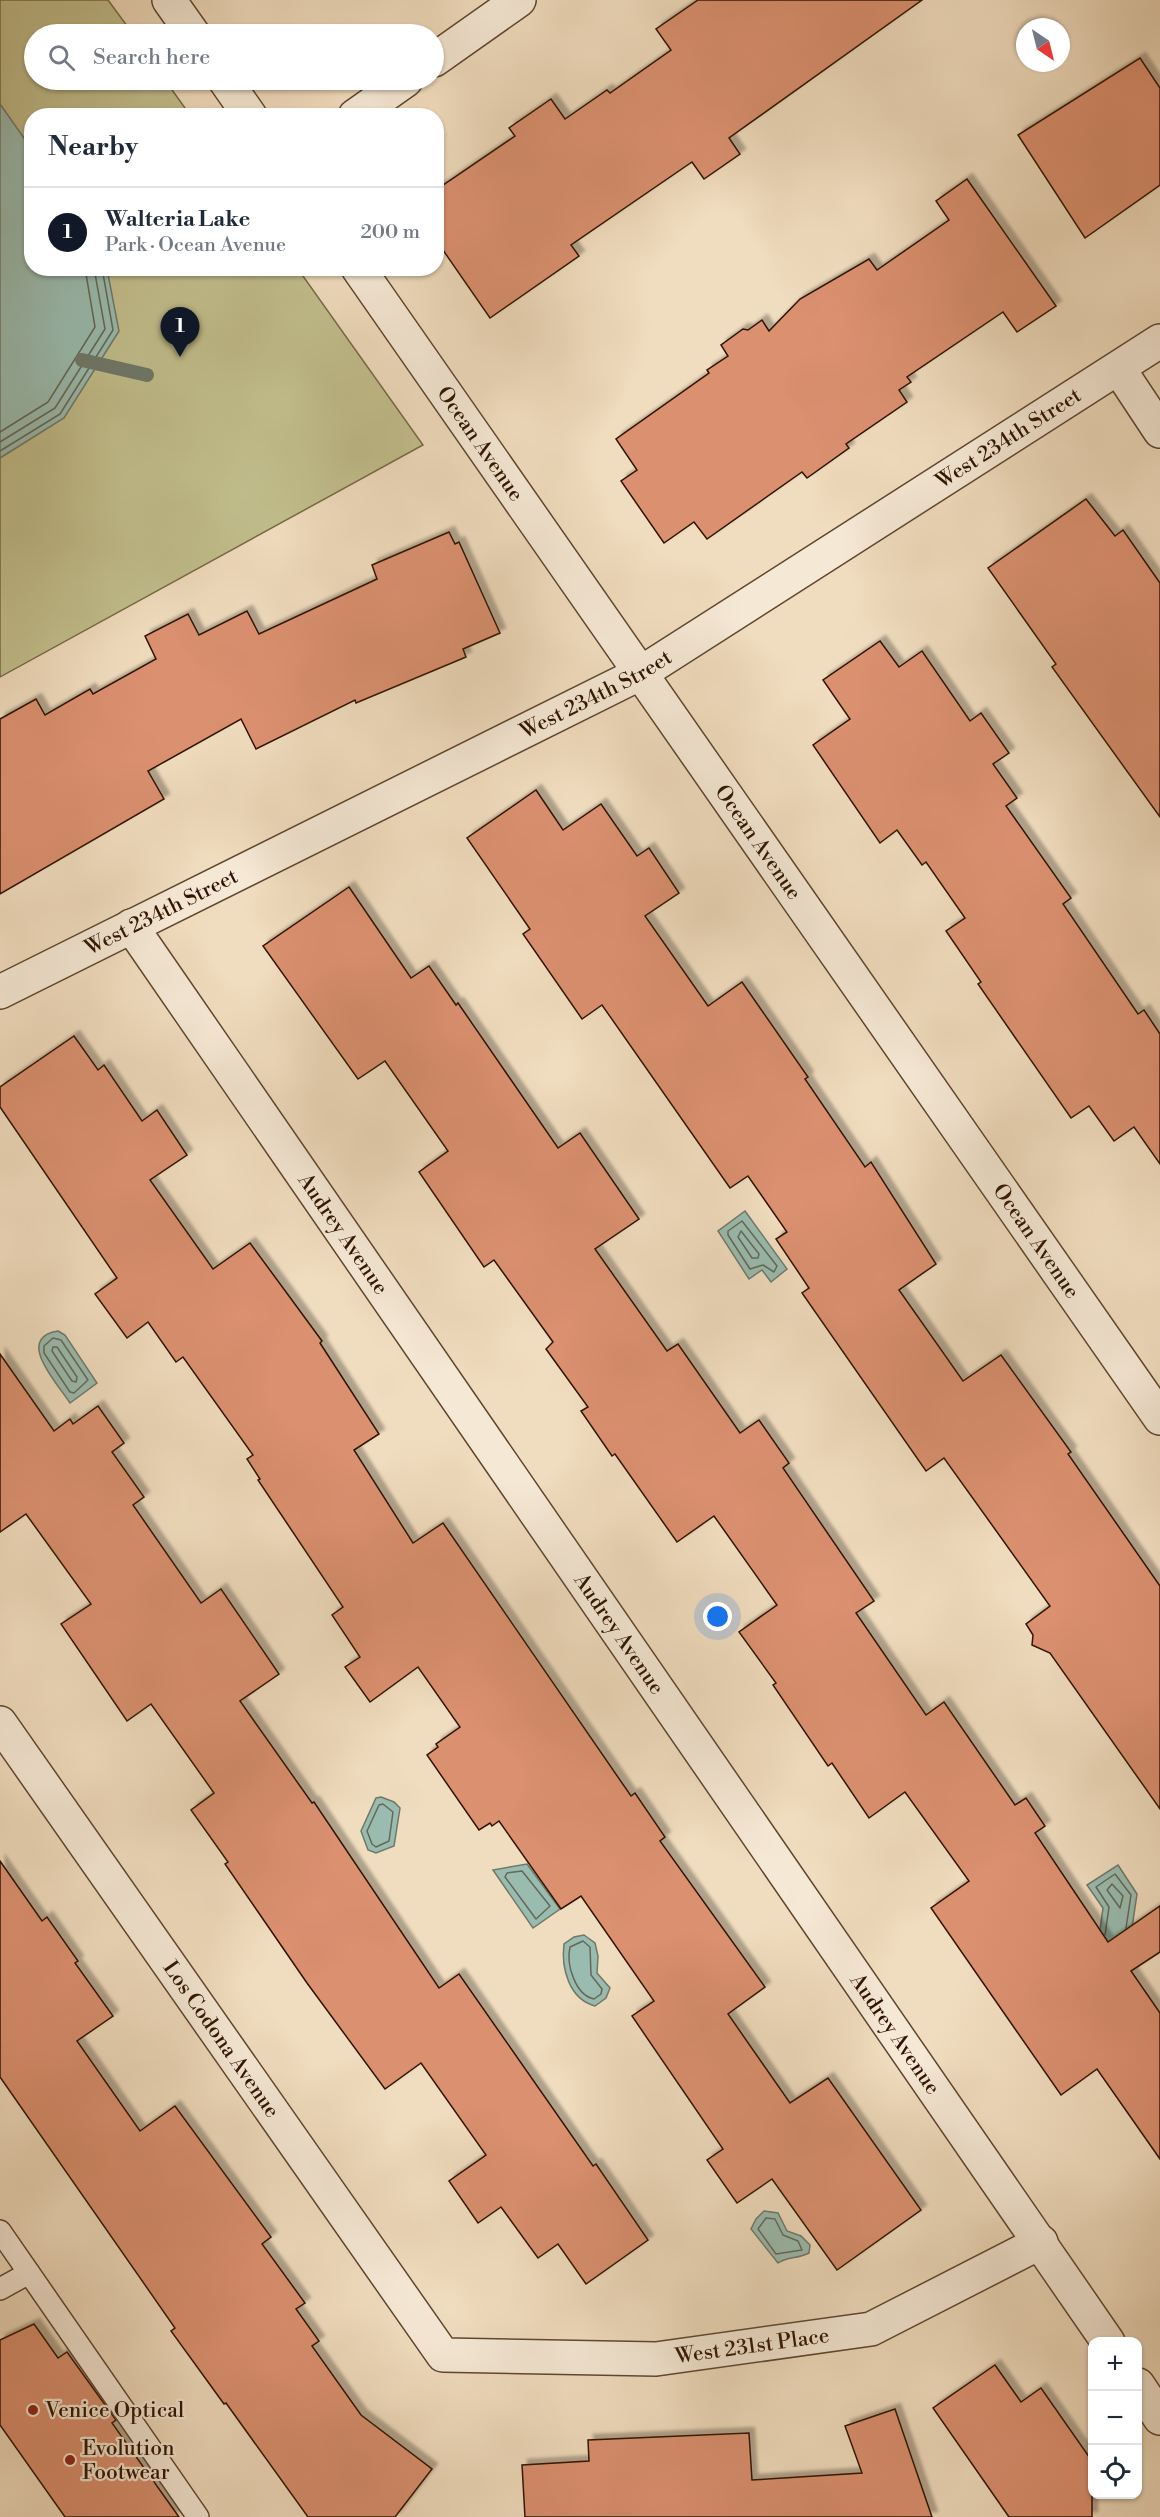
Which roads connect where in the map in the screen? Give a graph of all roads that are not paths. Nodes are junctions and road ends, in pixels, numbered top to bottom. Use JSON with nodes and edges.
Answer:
{"nodes":[{"id":1,"x":169,"y":0,"type":"edge"},
{"id":2,"x":519,"y":0,"type":"edge"},
{"id":3,"x":186,"y":24,"type":"edge"},
{"id":4,"x":444,"y":53,"type":"edge"},
{"id":5,"x":232,"y":90,"type":"edge"},
{"id":6,"x":392,"y":90,"type":"edge"},
{"id":7,"x":244,"y":108,"type":"edge"},
{"id":8,"x":366,"y":108,"type":"edge"},
{"id":9,"x":364,"y":276,"type":"edge"},
{"id":10,"x":1160,"y":340,"type":"edge"},
{"id":11,"x":1119,"y":369,"type":"junction"},
{"id":12,"x":1160,"y":431,"type":"edge"},
{"id":13,"x":641,"y":673,"type":"junction"},
{"id":14,"x":131,"y":926,"type":"junction"},
{"id":15,"x":0,"y":992,"type":"edge"},
{"id":16,"x":1160,"y":1418,"type":"edge"},
{"id":17,"x":0,"y":1723,"type":"edge"},
{"id":18,"x":0,"y":2231,"type":"edge"},
{"id":19,"x":1041,"y":2242,"type":"junction"},
{"id":20,"x":29,"y":2273,"type":"junction"},
{"id":21,"x":0,"y":2289,"type":"edge"},
{"id":22,"x":1105,"y":2337,"type":"edge"},
{"id":23,"x":442,"y":2355,"type":"joint"},
{"id":24,"x":1141,"y":2391,"type":"edge"},
{"id":25,"x":1160,"y":2418,"type":"edge"},
{"id":26,"x":198,"y":2517,"type":"edge"}],
"edges":[{"from":1,"to":3,"type":"street"},
{"from":2,"to":4,"type":"street"},
{"from":5,"to":7,"type":"street"},
{"from":6,"to":8,"type":"street"},
{"from":9,"to":13,"type":"street","name":"Ocean Avenue"},
{"from":10,"to":11,"type":"street","name":"West 234th Street"},
{"from":11,"to":12,"type":"street"},
{"from":11,"to":13,"type":"street","name":"West 234th Street"},
{"from":13,"to":14,"type":"street","name":"West 234th Street"},
{"from":13,"to":16,"type":"street","name":"Ocean Avenue"},
{"from":14,"to":15,"type":"street","name":"West 234th Street"},
{"from":14,"to":19,"type":"street","name":"Audrey Avenue"},
{"from":17,"to":23,"type":"street","name":"Los Codona Avenue"},
{"from":18,"to":20,"type":"lane"},
{"from":19,"to":22,"type":"street","name":"Audrey Avenue"},
{"from":19,"to":23,"type":"street","name":"West 231st Place"},
{"from":20,"to":21,"type":"lane"},
{"from":20,"to":26,"type":"lane"},
{"from":24,"to":25,"type":"street"}]}
